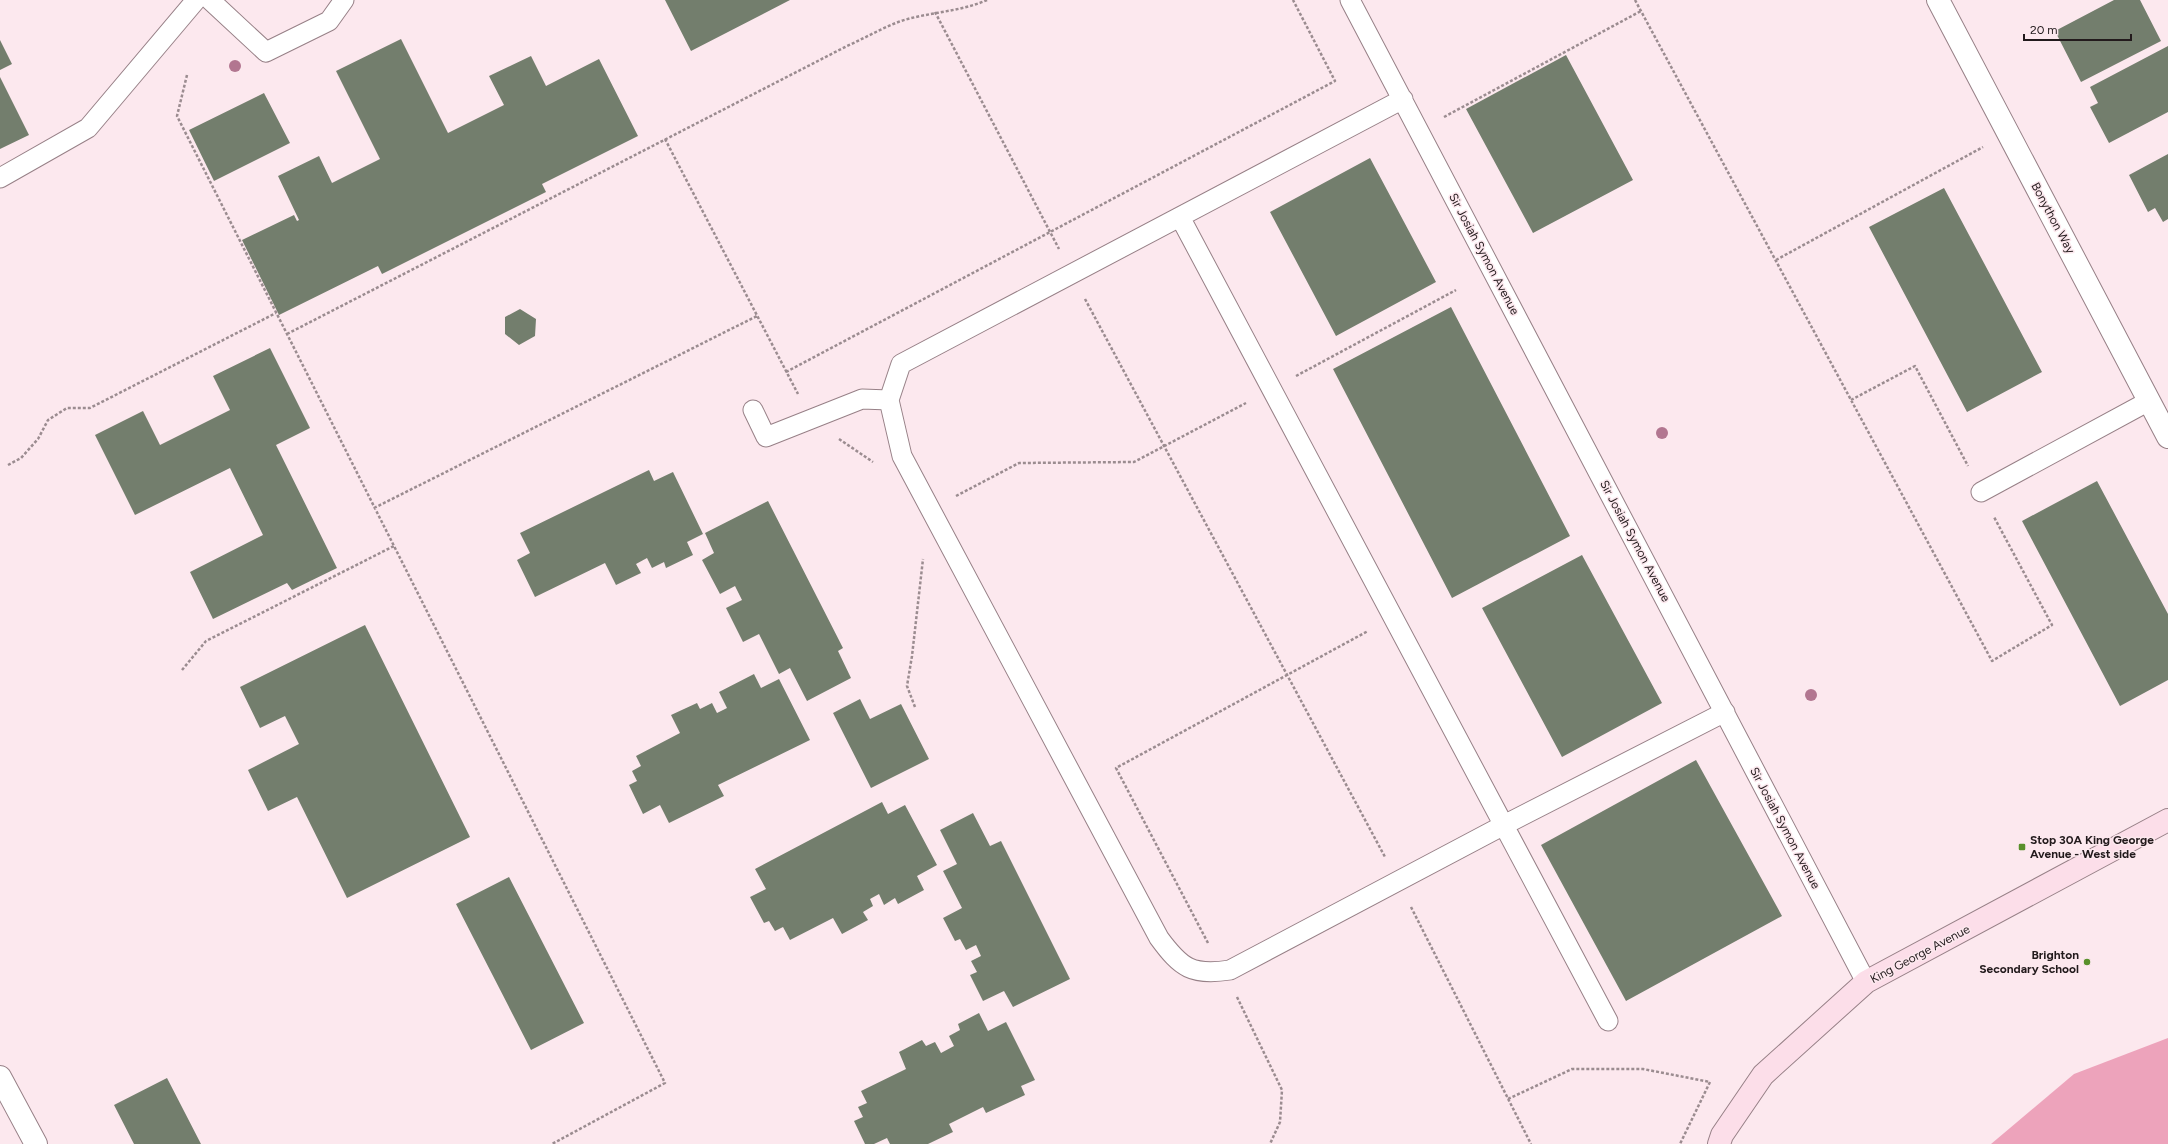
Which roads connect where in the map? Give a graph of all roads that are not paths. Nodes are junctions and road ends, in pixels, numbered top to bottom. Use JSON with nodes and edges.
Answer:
{"nodes":[{"id":1,"x":196,"y":0,"type":"edge"},
{"id":2,"x":210,"y":0,"type":"edge"},
{"id":3,"x":344,"y":0,"type":"edge"},
{"id":4,"x":1938,"y":0,"type":"edge"},
{"id":5,"x":1357,"y":4,"type":"edge"},
{"id":6,"x":1403,"y":99,"type":"junction"},
{"id":7,"x":0,"y":178,"type":"edge"},
{"id":8,"x":1180,"y":217,"type":"junction"},
{"id":9,"x":889,"y":400,"type":"junction"},
{"id":10,"x":2149,"y":401,"type":"junction"},
{"id":11,"x":753,"y":410,"type":"dead end"},
{"id":12,"x":2168,"y":437,"type":"edge"},
{"id":13,"x":1981,"y":492,"type":"dead end"},
{"id":14,"x":1725,"y":712,"type":"junction"},
{"id":15,"x":2168,"y":820,"type":"edge"},
{"id":16,"x":1504,"y":825,"type":"junction"},
{"id":17,"x":1866,"y":982,"type":"junction"},
{"id":18,"x":1608,"y":1021,"type":"dead end"},
{"id":19,"x":0,"y":1077,"type":"edge"},
{"id":20,"x":36,"y":1144,"type":"edge"},
{"id":21,"x":1719,"y":1144,"type":"edge"}],
"edges":[{"from":1,"to":7,"type":"lane"},
{"from":2,"to":3,"type":"lane"},
{"from":4,"to":10,"type":"street","name":"Bonython Way"},
{"from":5,"to":6,"type":"lane","name":"Sir Josiah Symon Avenue"},
{"from":6,"to":8,"type":"lane"},
{"from":6,"to":14,"type":"lane","name":"Sir Josiah Symon Avenue"},
{"from":8,"to":9,"type":"lane"},
{"from":8,"to":16,"type":"lane"},
{"from":9,"to":11,"type":"lane"},
{"from":9,"to":16,"type":"lane"},
{"from":10,"to":12,"type":"street","name":"Bonython Way"},
{"from":10,"to":13,"type":"lane"},
{"from":14,"to":16,"type":"lane"},
{"from":14,"to":17,"type":"lane","name":"Sir Josiah Symon Avenue"},
{"from":15,"to":17,"type":"street","name":"King George Avenue"},
{"from":16,"to":18,"type":"lane"},
{"from":17,"to":21,"type":"street","name":"King George Avenue"},
{"from":19,"to":20,"type":"street"}]}
